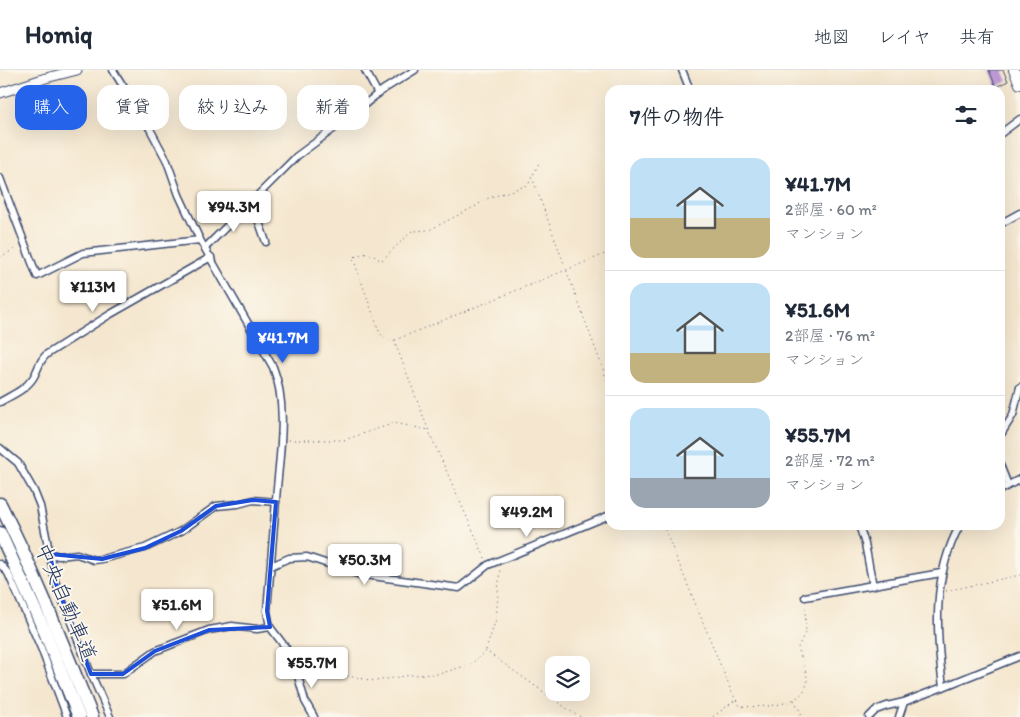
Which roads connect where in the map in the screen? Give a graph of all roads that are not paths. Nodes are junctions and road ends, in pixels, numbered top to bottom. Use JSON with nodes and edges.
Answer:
{"nodes":[{"id":1,"x":77,"y":70,"type":"edge"},
{"id":2,"x":113,"y":70,"type":"edge"},
{"id":3,"x":366,"y":70,"type":"edge"},
{"id":4,"x":415,"y":70,"type":"edge"},
{"id":5,"x":682,"y":70,"type":"edge"},
{"id":6,"x":1014,"y":70,"type":"edge"},
{"id":7,"x":1020,"y":84,"type":"edge"},
{"id":8,"x":688,"y":85,"type":"edge"},
{"id":9,"x":0,"y":93,"type":"edge"},
{"id":10,"x":378,"y":94,"type":"junction"},
{"id":11,"x":1020,"y":119,"type":"edge"},
{"id":12,"x":1005,"y":130,"type":"edge"},
{"id":13,"x":0,"y":178,"type":"edge"},
{"id":14,"x":248,"y":204,"type":"junction"},
{"id":15,"x":1020,"y":213,"type":"edge"},
{"id":16,"x":1005,"y":221,"type":"edge"},
{"id":17,"x":200,"y":240,"type":"junction"},
{"id":18,"x":266,"y":242,"type":"dead end"},
{"id":19,"x":205,"y":248,"type":"junction"},
{"id":20,"x":211,"y":258,"type":"junction"},
{"id":21,"x":1020,"y":387,"type":"edge"},
{"id":22,"x":0,"y":402,"type":"edge"},
{"id":23,"x":1005,"y":428,"type":"edge"},
{"id":24,"x":0,"y":448,"type":"edge"},
{"id":25,"x":1005,"y":478,"type":"edge"},
{"id":26,"x":1020,"y":479,"type":"edge"},
{"id":27,"x":1008,"y":485,"type":"junction"},
{"id":28,"x":1005,"y":487,"type":"edge"},
{"id":29,"x":276,"y":502,"type":"junction"},
{"id":30,"x":0,"y":504,"type":"edge"},
{"id":31,"x":605,"y":517,"type":"edge"},
{"id":32,"x":861,"y":530,"type":"edge"},
{"id":33,"x":958,"y":530,"type":"edge"},
{"id":34,"x":0,"y":533,"type":"edge"},
{"id":35,"x":50,"y":554,"type":"junction"},
{"id":36,"x":0,"y":564,"type":"edge"},
{"id":37,"x":270,"y":566,"type":"junction"},
{"id":38,"x":941,"y":573,"type":"junction"},
{"id":39,"x":873,"y":586,"type":"junction"},
{"id":40,"x":805,"y":598,"type":"road end"},
{"id":41,"x":270,"y":627,"type":"junction"},
{"id":42,"x":1020,"y":656,"type":"edge"},
{"id":43,"x":91,"y":674,"type":"junction"},
{"id":44,"x":943,"y":688,"type":"junction"},
{"id":45,"x":904,"y":702,"type":"junction"},
{"id":46,"x":68,"y":717,"type":"edge"},
{"id":47,"x":79,"y":717,"type":"edge"},
{"id":48,"x":92,"y":717,"type":"edge"},
{"id":49,"x":110,"y":717,"type":"edge"},
{"id":50,"x":314,"y":717,"type":"edge"},
{"id":51,"x":869,"y":717,"type":"edge"},
{"id":52,"x":899,"y":717,"type":"edge"}],
"edges":[{"from":1,"to":9,"type":"street"},
{"from":2,"to":17,"type":"street"},
{"from":3,"to":10,"type":"street"},
{"from":4,"to":10,"type":"street"},
{"from":5,"to":8,"type":"street"},
{"from":6,"to":7,"type":"main road"},
{"from":10,"to":14,"type":"street"},
{"from":11,"to":12,"type":"street"},
{"from":13,"to":17,"type":"street"},
{"from":14,"to":18,"type":"street"},
{"from":14,"to":19,"type":"street"},
{"from":15,"to":16,"type":"street"},
{"from":17,"to":19,"type":"street"},
{"from":19,"to":20,"type":"street"},
{"from":20,"to":22,"type":"street"},
{"from":20,"to":29,"type":"street"},
{"from":21,"to":23,"type":"street"},
{"from":24,"to":35,"type":"street"},
{"from":25,"to":27,"type":"street"},
{"from":26,"to":27,"type":"street"},
{"from":27,"to":28,"type":"street"},
{"from":29,"to":35,"type":"street"},
{"from":29,"to":37,"type":"street"},
{"from":30,"to":48,"type":"highway","name":"中央自動車道"},
{"from":31,"to":37,"type":"street"},
{"from":32,"to":39,"type":"street"},
{"from":33,"to":38,"type":"street"},
{"from":34,"to":47,"type":"highway","name":"中央自動車道"},
{"from":35,"to":43,"type":"street"},
{"from":36,"to":46,"type":"street"},
{"from":37,"to":41,"type":"street"},
{"from":38,"to":39,"type":"street"},
{"from":38,"to":44,"type":"street"},
{"from":39,"to":40,"type":"street"},
{"from":41,"to":43,"type":"street"},
{"from":41,"to":50,"type":"street"},
{"from":42,"to":44,"type":"street"},
{"from":43,"to":49,"type":"street"},
{"from":44,"to":45,"type":"street"},
{"from":45,"to":51,"type":"street"},
{"from":45,"to":52,"type":"street"}]}
